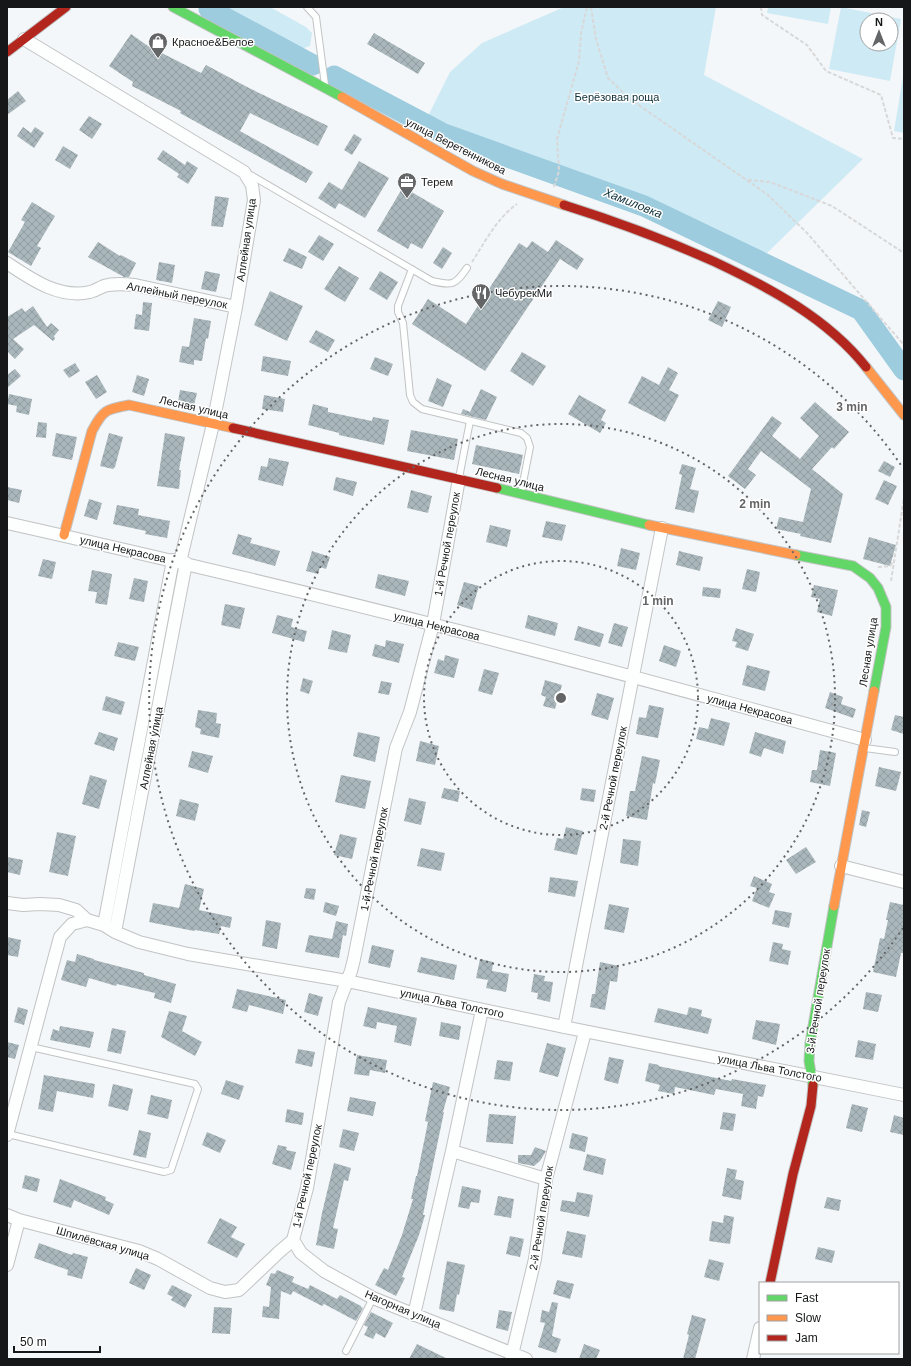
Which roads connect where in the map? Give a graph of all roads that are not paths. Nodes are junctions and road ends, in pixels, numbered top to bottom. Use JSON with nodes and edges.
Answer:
{"nodes":[{"id":1,"x":66,"y":7,"type":"edge"},
{"id":2,"x":174,"y":7,"type":"edge"},
{"id":3,"x":307,"y":7,"type":"edge"},
{"id":4,"x":24,"y":39,"type":"junction"},
{"id":5,"x":7,"y":52,"type":"edge"},
{"id":6,"x":326,"y":88,"type":"junction"},
{"id":7,"x":244,"y":172,"type":"junction"},
{"id":8,"x":7,"y":264,"type":"edge"},
{"id":9,"x":468,"y":268,"type":"road end"},
{"id":10,"x":412,"y":269,"type":"junction"},
{"id":11,"x":236,"y":307,"type":"junction"},
{"id":12,"x":904,"y":415,"type":"edge"},
{"id":13,"x":470,"y":421,"type":"junction"},
{"id":14,"x":214,"y":424,"type":"junction"},
{"id":15,"x":459,"y":480,"type":"junction"},
{"id":16,"x":520,"y":494,"type":"junction"},
{"id":17,"x":7,"y":523,"type":"edge"},
{"id":18,"x":662,"y":528,"type":"junction"},
{"id":19,"x":64,"y":535,"type":"junction"},
{"id":20,"x":180,"y":562,"type":"junction"},
{"id":21,"x":433,"y":624,"type":"junction"},
{"id":22,"x":633,"y":677,"type":"junction"},
{"id":23,"x":864,"y":744,"type":"junction"},
{"id":24,"x":895,"y":752,"type":"dead end"},
{"id":25,"x":841,"y":866,"type":"junction"},
{"id":26,"x":904,"y":882,"type":"edge"},
{"id":27,"x":7,"y":903,"type":"edge"},
{"id":28,"x":87,"y":920,"type":"junction"},
{"id":29,"x":104,"y":925,"type":"junction"},
{"id":30,"x":115,"y":932,"type":"junction"},
{"id":31,"x":347,"y":981,"type":"junction"},
{"id":32,"x":482,"y":1010,"type":"junction"},
{"id":33,"x":564,"y":1027,"type":"junction"},
{"id":34,"x":585,"y":1032,"type":"junction"},
{"id":35,"x":31,"y":1047,"type":"junction"},
{"id":36,"x":811,"y":1076,"type":"junction"},
{"id":37,"x":904,"y":1095,"type":"edge"},
{"id":38,"x":7,"y":1135,"type":"edge"},
{"id":39,"x":452,"y":1151,"type":"junction"},
{"id":40,"x":546,"y":1179,"type":"junction"},
{"id":41,"x":7,"y":1215,"type":"edge"},
{"id":42,"x":19,"y":1220,"type":"junction"},
{"id":43,"x":294,"y":1240,"type":"junction"},
{"id":44,"x":7,"y":1265,"type":"edge"},
{"id":45,"x":770,"y":1282,"type":"edge"},
{"id":46,"x":373,"y":1298,"type":"junction"},
{"id":47,"x":414,"y":1315,"type":"junction"},
{"id":48,"x":759,"y":1332,"type":"edge"},
{"id":49,"x":346,"y":1351,"type":"dead end"},
{"id":50,"x":512,"y":1357,"type":"edge"},
{"id":51,"x":526,"y":1359,"type":"edge"},
{"id":52,"x":753,"y":1359,"type":"edge"}],
"edges":[{"from":1,"to":4,"type":"street"},
{"from":2,"to":6,"type":"street","name":"улица Веретенникова"},
{"from":3,"to":6,"type":"lane"},
{"from":4,"to":5,"type":"street"},
{"from":4,"to":7,"type":"street"},
{"from":6,"to":12,"type":"street","name":"улица Веретенникова"},
{"from":7,"to":10,"type":"lane"},
{"from":7,"to":11,"type":"street","name":"Аллейная улица"},
{"from":8,"to":11,"type":"street","name":"Аллейный переулок"},
{"from":9,"to":10,"type":"lane"},
{"from":10,"to":13,"type":"lane"},
{"from":11,"to":14,"type":"street","name":"Аллейная улица"},
{"from":13,"to":15,"type":"lane"},
{"from":13,"to":16,"type":"lane"},
{"from":14,"to":15,"type":"street","name":"Лесная улица"},
{"from":14,"to":19,"type":"street","name":"Лесная улица"},
{"from":14,"to":20,"type":"street","name":"Аллейная улица"},
{"from":15,"to":16,"type":"street","name":"Лесная улица"},
{"from":15,"to":21,"type":"street","name":"1-й Речной переулок"},
{"from":16,"to":18,"type":"street","name":"Лесная улица"},
{"from":17,"to":19,"type":"street","name":"улица Некрасова"},
{"from":18,"to":22,"type":"street","name":"2-й Речной переулок"},
{"from":18,"to":23,"type":"street","name":"Лесная улица"},
{"from":19,"to":20,"type":"street","name":"улица Некрасова"},
{"from":20,"to":21,"type":"street","name":"улица Некрасова"},
{"from":20,"to":29,"type":"street","name":"Аллейная улица"},
{"from":20,"to":30,"type":"street","name":"Аллейная улица"},
{"from":21,"to":22,"type":"street","name":"улица Некрасова"},
{"from":21,"to":31,"type":"street","name":"1-й Речной переулок"},
{"from":22,"to":23,"type":"street","name":"улица Некрасова"},
{"from":22,"to":33,"type":"street","name":"2-й Речной переулок"},
{"from":23,"to":24,"type":"lane"},
{"from":23,"to":25,"type":"street","name":"3-й Речной переулок"},
{"from":25,"to":26,"type":"street"},
{"from":25,"to":36,"type":"street","name":"3-й Речной переулок"},
{"from":27,"to":28,"type":"street","name":"улица Льва Толстого"},
{"from":28,"to":29,"type":"street","name":"улица Льва Толстого"},
{"from":28,"to":35,"type":"street"},
{"from":29,"to":30,"type":"street","name":"улица Льва Толстого"},
{"from":30,"to":31,"type":"street","name":"улица Льва Толстого"},
{"from":31,"to":32,"type":"street","name":"улица Льва Толстого"},
{"from":31,"to":43,"type":"street","name":"1-й Речной переулок"},
{"from":32,"to":33,"type":"street","name":"улица Льва Толстого"},
{"from":32,"to":39,"type":"street"},
{"from":33,"to":34,"type":"street","name":"улица Льва Толстого"},
{"from":34,"to":36,"type":"street","name":"улица Льва Толстого"},
{"from":34,"to":40,"type":"street","name":"2-й Речной переулок"},
{"from":35,"to":38,"type":"street"},
{"from":35,"to":38,"type":"lane"},
{"from":36,"to":37,"type":"street","name":"улица Льва Толстого"},
{"from":36,"to":45,"type":"street","name":"3-й Речной переулок"},
{"from":39,"to":40,"type":"street"},
{"from":39,"to":47,"type":"street"},
{"from":40,"to":50,"type":"street","name":"2-й Речной переулок"},
{"from":41,"to":42,"type":"street","name":"Шпилёвская улица"},
{"from":42,"to":43,"type":"street","name":"Шпилёвская улица"},
{"from":42,"to":44,"type":"street"},
{"from":43,"to":46,"type":"street","name":"Нагорная улица"},
{"from":46,"to":47,"type":"street","name":"Нагорная улица"},
{"from":46,"to":49,"type":"lane"},
{"from":47,"to":50,"type":"street","name":"Нагорная улица"},
{"from":48,"to":52,"type":"street"},
{"from":50,"to":51,"type":"street","name":"Нагорная улица"}]}
